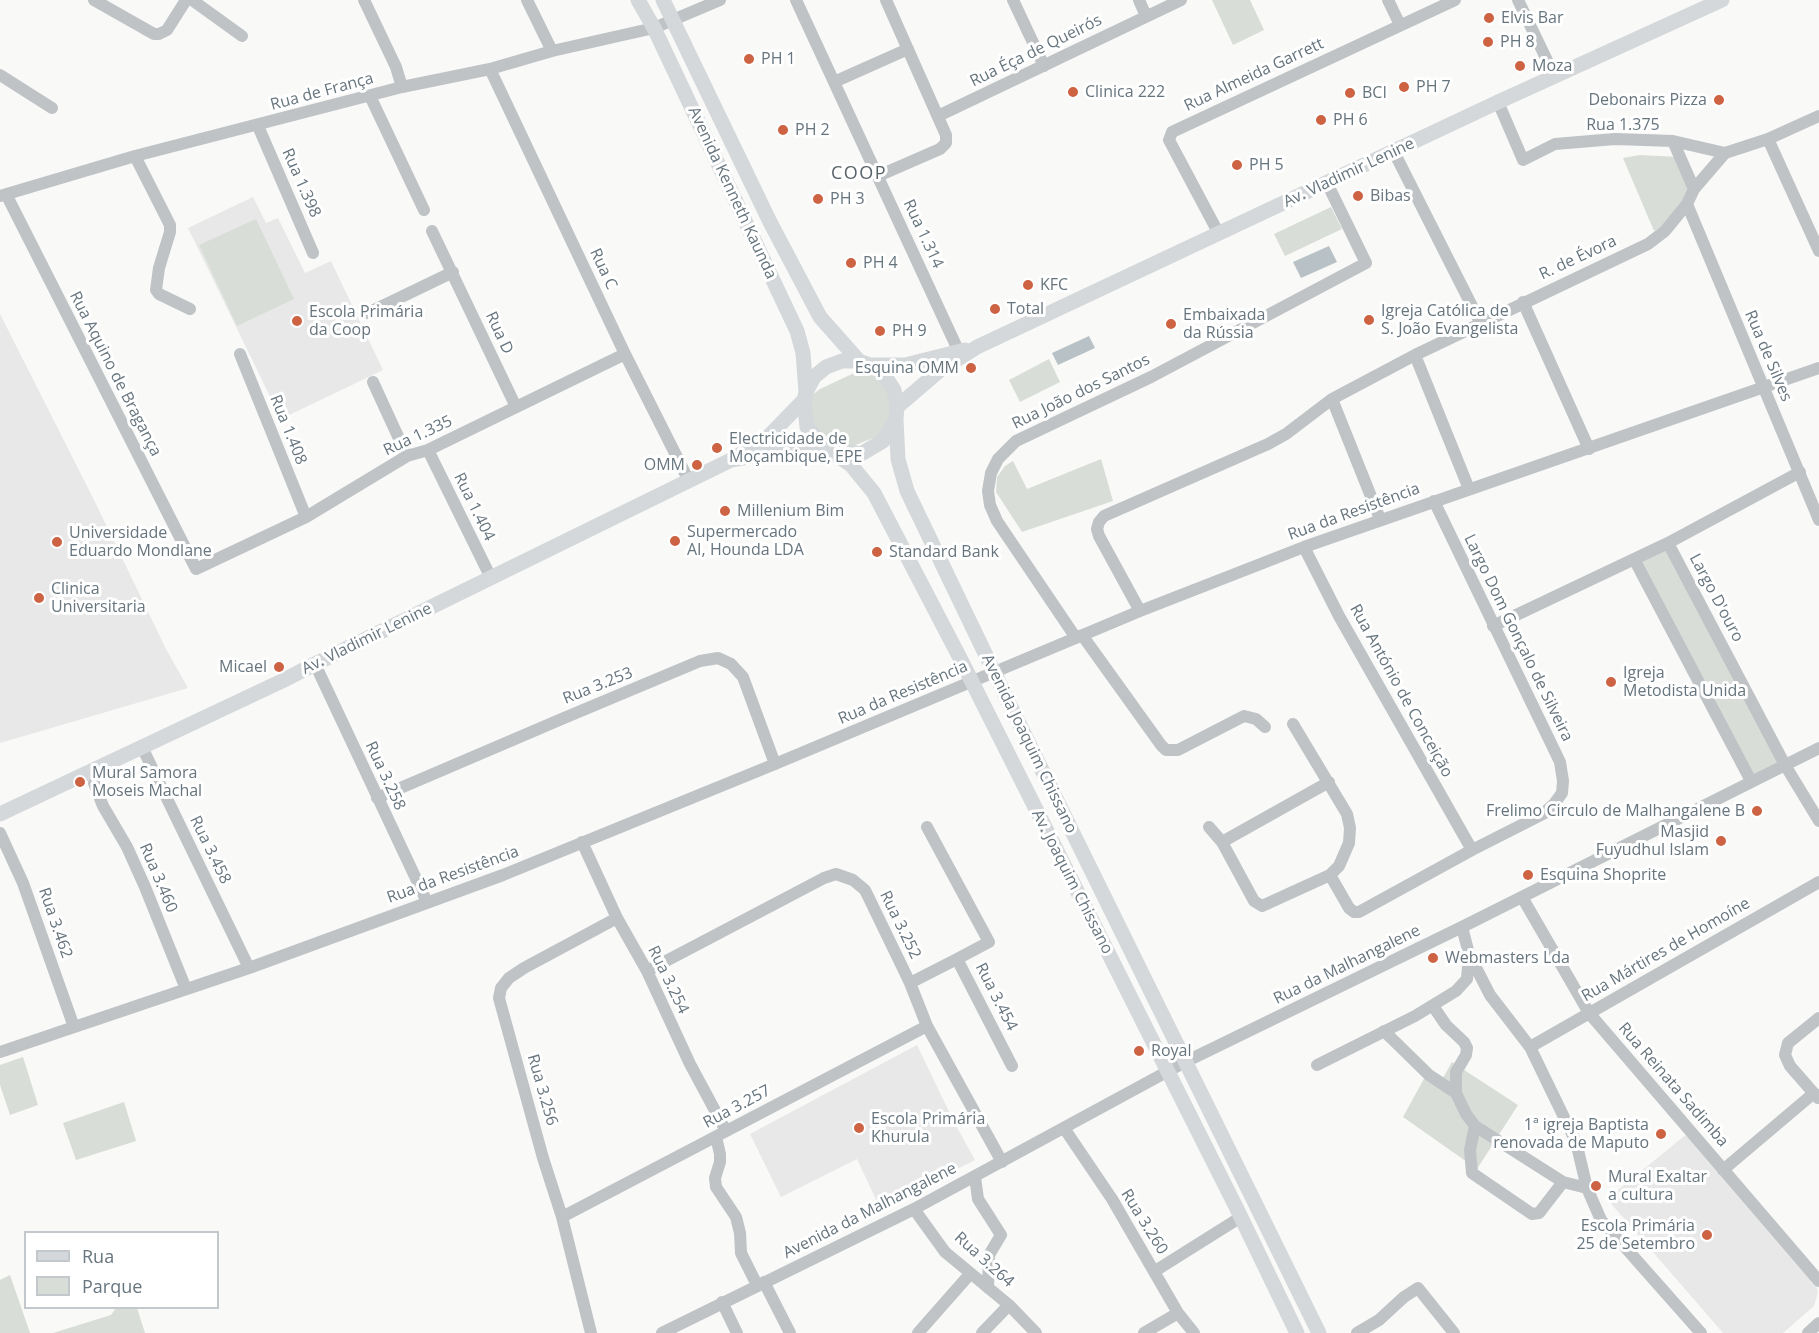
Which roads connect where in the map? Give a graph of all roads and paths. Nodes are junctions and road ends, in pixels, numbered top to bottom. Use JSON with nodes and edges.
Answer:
{"nodes":[{"id":1,"x":94,"y":0,"type":"edge"},
{"id":2,"x":186,"y":0,"type":"edge"},
{"id":3,"x":192,"y":0,"type":"edge"},
{"id":4,"x":364,"y":0,"type":"edge"},
{"id":5,"x":527,"y":0,"type":"edge"},
{"id":6,"x":638,"y":0,"type":"edge"},
{"id":7,"x":663,"y":0,"type":"edge"},
{"id":8,"x":720,"y":0,"type":"edge"},
{"id":9,"x":796,"y":0,"type":"edge"},
{"id":10,"x":886,"y":0,"type":"edge"},
{"id":11,"x":1013,"y":0,"type":"edge"},
{"id":12,"x":1139,"y":0,"type":"edge"},
{"id":13,"x":1181,"y":0,"type":"edge"},
{"id":14,"x":1388,"y":0,"type":"edge"},
{"id":15,"x":1455,"y":0,"type":"edge"},
{"id":16,"x":1518,"y":0,"type":"edge"},
{"id":17,"x":1722,"y":0,"type":"edge"},
{"id":18,"x":1146,"y":16,"type":"junction"},
{"id":19,"x":673,"y":19,"type":"junction"},
{"id":20,"x":1400,"y":25,"type":"junction"},
{"id":21,"x":654,"y":28,"type":"junction"},
{"id":22,"x":242,"y":36,"type":"dead end"},
{"id":23,"x":908,"y":49,"type":"junction"},
{"id":24,"x":552,"y":51,"type":"junction"},
{"id":25,"x":1044,"y":66,"type":"junction"},
{"id":26,"x":490,"y":69,"type":"junction"},
{"id":27,"x":0,"y":75,"type":"edge"},
{"id":28,"x":1555,"y":76,"type":"junction"},
{"id":29,"x":834,"y":82,"type":"junction"},
{"id":30,"x":402,"y":87,"type":"junction"},
{"id":31,"x":370,"y":96,"type":"junction"},
{"id":32,"x":1498,"y":102,"type":"junction"},
{"id":33,"x":52,"y":108,"type":"dead end"},
{"id":34,"x":938,"y":116,"type":"junction"},
{"id":35,"x":1819,"y":116,"type":"edge"},
{"id":36,"x":258,"y":126,"type":"junction"},
{"id":37,"x":1768,"y":139,"type":"junction"},
{"id":38,"x":1673,"y":141,"type":"junction"},
{"id":39,"x":1394,"y":152,"type":"junction"},
{"id":40,"x":1725,"y":153,"type":"junction"},
{"id":41,"x":135,"y":156,"type":"junction"},
{"id":42,"x":878,"y":176,"type":"junction"},
{"id":43,"x":1327,"y":183,"type":"junction"},
{"id":44,"x":1694,"y":189,"type":"junction"},
{"id":45,"x":3,"y":195,"type":"edge"},
{"id":46,"x":1687,"y":204,"type":"junction"},
{"id":47,"x":424,"y":210,"type":"dead end"},
{"id":48,"x":432,"y":231,"type":"dead end"},
{"id":49,"x":1219,"y":234,"type":"junction"},
{"id":50,"x":1819,"y":251,"type":"edge"},
{"id":51,"x":314,"y":253,"type":"dead end"},
{"id":52,"x":453,"y":272,"type":"junction"},
{"id":53,"x":1523,"y":302,"type":"junction"},
{"id":54,"x":190,"y":309,"type":"dead end"},
{"id":55,"x":368,"y":313,"type":"dead end"},
{"id":56,"x":1480,"y":322,"type":"junction"},
{"id":57,"x":240,"y":354,"type":"dead end"},
{"id":58,"x":625,"y":354,"type":"junction"},
{"id":59,"x":961,"y":354,"type":"junction"},
{"id":60,"x":1415,"y":355,"type":"junction"},
{"id":61,"x":865,"y":363,"type":"junction"},
{"id":62,"x":1819,"y":368,"type":"edge"},
{"id":63,"x":373,"y":382,"type":"dead end"},
{"id":64,"x":1763,"y":387,"type":"junction"},
{"id":65,"x":805,"y":396,"type":"junction"},
{"id":66,"x":1332,"y":399,"type":"junction"},
{"id":67,"x":516,"y":407,"type":"junction"},
{"id":68,"x":897,"y":413,"type":"junction"},
{"id":69,"x":826,"y":448,"type":"junction"},
{"id":70,"x":1589,"y":449,"type":"junction"},
{"id":71,"x":428,"y":450,"type":"junction"},
{"id":72,"x":407,"y":456,"type":"junction"},
{"id":73,"x":731,"y":460,"type":"junction"},
{"id":74,"x":1800,"y":472,"type":"junction"},
{"id":75,"x":695,"y":477,"type":"junction"},
{"id":76,"x":1469,"y":489,"type":"junction"},
{"id":77,"x":1434,"y":501,"type":"junction"},
{"id":78,"x":306,"y":517,"type":"junction"},
{"id":79,"x":1380,"y":519,"type":"junction"},
{"id":80,"x":1819,"y":520,"type":"edge"},
{"id":81,"x":1668,"y":543,"type":"junction"},
{"id":82,"x":1304,"y":547,"type":"junction"},
{"id":83,"x":1634,"y":559,"type":"junction"},
{"id":84,"x":196,"y":569,"type":"joint"},
{"id":85,"x":491,"y":578,"type":"junction"},
{"id":86,"x":1140,"y":611,"type":"junction"},
{"id":87,"x":1493,"y":626,"type":"junction"},
{"id":88,"x":1079,"y":637,"type":"junction"},
{"id":89,"x":315,"y":664,"type":"junction"},
{"id":90,"x":994,"y":673,"type":"junction"},
{"id":91,"x":972,"y":682,"type":"junction"},
{"id":92,"x":1293,"y":724,"type":"dead end"},
{"id":93,"x":1265,"y":727,"type":"dead end"},
{"id":94,"x":142,"y":747,"type":"junction"},
{"id":95,"x":1819,"y":748,"type":"edge"},
{"id":96,"x":775,"y":764,"type":"junction"},
{"id":97,"x":1785,"y":765,"type":"junction"},
{"id":98,"x":1751,"y":781,"type":"junction"},
{"id":99,"x":1329,"y":782,"type":"junction"},
{"id":100,"x":93,"y":783,"type":"dead end"},
{"id":101,"x":377,"y":798,"type":"junction"},
{"id":102,"x":0,"y":814,"type":"edge"},
{"id":103,"x":1819,"y":821,"type":"edge"},
{"id":104,"x":927,"y":827,"type":"dead end"},
{"id":105,"x":1209,"y":827,"type":"dead end"},
{"id":106,"x":0,"y":833,"type":"edge"},
{"id":107,"x":582,"y":842,"type":"junction"},
{"id":108,"x":1222,"y":842,"type":"junction"},
{"id":109,"x":1472,"y":850,"type":"junction"},
{"id":110,"x":1330,"y":874,"type":"junction"},
{"id":111,"x":1819,"y":882,"type":"edge"},
{"id":112,"x":1525,"y":895,"type":"junction"},
{"id":113,"x":427,"y":902,"type":"junction"},
{"id":114,"x":617,"y":918,"type":"junction"},
{"id":115,"x":1462,"y":927,"type":"junction"},
{"id":116,"x":1469,"y":954,"type":"junction"},
{"id":117,"x":957,"y":959,"type":"junction"},
{"id":118,"x":249,"y":968,"type":"junction"},
{"id":119,"x":647,"y":971,"type":"junction"},
{"id":120,"x":910,"y":983,"type":"junction"},
{"id":121,"x":186,"y":989,"type":"junction"},
{"id":122,"x":1433,"y":1006,"type":"junction"},
{"id":123,"x":1589,"y":1013,"type":"junction"},
{"id":124,"x":1819,"y":1018,"type":"edge"},
{"id":125,"x":927,"y":1026,"type":"junction"},
{"id":126,"x":74,"y":1027,"type":"junction"},
{"id":127,"x":1384,"y":1031,"type":"junction"},
{"id":128,"x":1530,"y":1047,"type":"junction"},
{"id":129,"x":0,"y":1052,"type":"edge"},
{"id":130,"x":1185,"y":1062,"type":"junction"},
{"id":131,"x":1317,"y":1065,"type":"dead end"},
{"id":132,"x":1012,"y":1066,"type":"dead end"},
{"id":133,"x":1167,"y":1072,"type":"junction"},
{"id":134,"x":1456,"y":1093,"type":"junction"},
{"id":135,"x":1816,"y":1096,"type":"edge"},
{"id":136,"x":1475,"y":1126,"type":"junction"},
{"id":137,"x":1064,"y":1128,"type":"junction"},
{"id":138,"x":721,"y":1134,"type":"junction"},
{"id":139,"x":1002,"y":1162,"type":"junction"},
{"id":140,"x":1724,"y":1170,"type":"junction"},
{"id":141,"x":975,"y":1177,"type":"junction"},
{"id":142,"x":1563,"y":1182,"type":"junction"},
{"id":143,"x":1587,"y":1188,"type":"junction"},
{"id":144,"x":914,"y":1209,"type":"junction"},
{"id":145,"x":562,"y":1217,"type":"junction"},
{"id":146,"x":1241,"y":1217,"type":"junction"},
{"id":147,"x":1155,"y":1271,"type":"junction"},
{"id":148,"x":970,"y":1274,"type":"junction"},
{"id":149,"x":1819,"y":1281,"type":"edge"},
{"id":150,"x":761,"y":1284,"type":"junction"},
{"id":151,"x":988,"y":1288,"type":"junction"},
{"id":152,"x":722,"y":1302,"type":"junction"},
{"id":153,"x":1009,"y":1305,"type":"junction"},
{"id":154,"x":1178,"y":1313,"type":"junction"},
{"id":155,"x":1819,"y":1323,"type":"edge"},
{"id":156,"x":591,"y":1333,"type":"edge"},
{"id":157,"x":662,"y":1333,"type":"edge"},
{"id":158,"x":737,"y":1333,"type":"edge"},
{"id":159,"x":790,"y":1333,"type":"edge"},
{"id":160,"x":918,"y":1333,"type":"edge"},
{"id":161,"x":982,"y":1333,"type":"edge"},
{"id":162,"x":1036,"y":1333,"type":"edge"},
{"id":163,"x":1144,"y":1333,"type":"edge"},
{"id":164,"x":1194,"y":1333,"type":"edge"},
{"id":165,"x":1297,"y":1333,"type":"edge"},
{"id":166,"x":1319,"y":1333,"type":"edge"},
{"id":167,"x":1357,"y":1333,"type":"edge"},
{"id":168,"x":1454,"y":1333,"type":"edge"},
{"id":169,"x":1701,"y":1333,"type":"edge"},
{"id":170,"x":1808,"y":1333,"type":"edge"}],
"edges":[{"from":1,"to":2,"type":"street"},
{"from":3,"to":22,"type":"street"},
{"from":4,"to":30,"type":"street"},
{"from":5,"to":24,"type":"street"},
{"from":6,"to":21,"type":"main road","name":"Avenida Kenneth Kaunda"},
{"from":7,"to":19,"type":"main road","name":"Avenida Kenneth Kaunda"},
{"from":8,"to":19,"type":"street","name":"Rua de França"},
{"from":9,"to":29,"type":"street","name":"Rua 1.314"},
{"from":10,"to":23,"type":"street"},
{"from":11,"to":25,"type":"street"},
{"from":12,"to":18,"type":"street"},
{"from":13,"to":18,"type":"street","name":"Rua Éça de Queirós"},
{"from":14,"to":20,"type":"street"},
{"from":15,"to":20,"type":"street","name":"Rua Almeida Garrett"},
{"from":16,"to":28,"type":"street"},
{"from":17,"to":28,"type":"main road","name":"Av. Vladimir Lenine"},
{"from":18,"to":25,"type":"street","name":"Rua Éça de Queirós"},
{"from":19,"to":21,"type":"street","name":"Rua de França"},
{"from":19,"to":61,"type":"main road","name":"Avenida Kenneth Kaunda"},
{"from":20,"to":49,"type":"street","name":"Rua Almeida Garrett"},
{"from":21,"to":24,"type":"street","name":"Rua de França"},
{"from":21,"to":65,"type":"main road","name":"Avenida Kenneth Kaunda"},
{"from":23,"to":29,"type":"street"},
{"from":23,"to":34,"type":"street"},
{"from":24,"to":26,"type":"street","name":"Rua de França"},
{"from":25,"to":34,"type":"street","name":"Rua Éça de Queirós"},
{"from":26,"to":30,"type":"street","name":"Rua de França"},
{"from":26,"to":58,"type":"street","name":"Rua C"},
{"from":27,"to":33,"type":"street"},
{"from":28,"to":32,"type":"main road","name":"Av. Vladimir Lenine"},
{"from":29,"to":42,"type":"street","name":"Rua 1.314"},
{"from":30,"to":31,"type":"street","name":"Rua de França"},
{"from":31,"to":36,"type":"street","name":"Rua de França"},
{"from":31,"to":47,"type":"street"},
{"from":32,"to":38,"type":"street","name":"Rua 1.375"},
{"from":32,"to":39,"type":"main road","name":"Av. Vladimir Lenine"},
{"from":34,"to":42,"type":"street"},
{"from":35,"to":37,"type":"street"},
{"from":36,"to":41,"type":"street","name":"Rua de França"},
{"from":36,"to":51,"type":"street","name":"Rua 1.398"},
{"from":37,"to":40,"type":"street"},
{"from":37,"to":50,"type":"street"},
{"from":38,"to":40,"type":"street","name":"Rua 1.375"},
{"from":38,"to":44,"type":"street"},
{"from":39,"to":43,"type":"main road","name":"Av. Vladimir Lenine"},
{"from":39,"to":56,"type":"street"},
{"from":40,"to":44,"type":"street","name":"R. de Évora"},
{"from":41,"to":45,"type":"street","name":"Rua de França"},
{"from":41,"to":54,"type":"street"},
{"from":42,"to":59,"type":"street","name":"Rua 1.314"},
{"from":43,"to":49,"type":"main road","name":"Av. Vladimir Lenine"},
{"from":43,"to":88,"type":"street","name":"Rua João dos Santos"},
{"from":44,"to":46,"type":"street","name":"R. de Évora"},
{"from":45,"to":84,"type":"street","name":"Rua Aquino de Bragança"},
{"from":46,"to":53,"type":"street","name":"R. de Évora"},
{"from":46,"to":64,"type":"street","name":"Rua de Silves"},
{"from":48,"to":52,"type":"street","name":"Rua D"},
{"from":49,"to":59,"type":"main road","name":"Av. Vladimir Lenine"},
{"from":52,"to":55,"type":"street"},
{"from":52,"to":67,"type":"street","name":"Rua D"},
{"from":53,"to":56,"type":"street","name":"R. de Évora"},
{"from":53,"to":70,"type":"street"},
{"from":56,"to":60,"type":"street","name":"R. de Évora"},
{"from":57,"to":78,"type":"street","name":"Rua 1.408"},
{"from":58,"to":67,"type":"street","name":"Rua 1.335"},
{"from":58,"to":75,"type":"street","name":"Rua C"},
{"from":59,"to":61,"type":"main road","name":"Av. Vladimir Lenine"},
{"from":59,"to":68,"type":"main road","name":"Av. Vladimir Lenine"},
{"from":60,"to":66,"type":"street","name":"R. de Évora"},
{"from":60,"to":76,"type":"street"},
{"from":61,"to":65,"type":"main road"},
{"from":61,"to":68,"type":"main road"},
{"from":62,"to":64,"type":"street","name":"Rua da Resistência"},
{"from":63,"to":72,"type":"street"},
{"from":64,"to":70,"type":"street","name":"Rua da Resistência"},
{"from":64,"to":74,"type":"street","name":"Rua de Silves"},
{"from":65,"to":69,"type":"main road"},
{"from":65,"to":73,"type":"main road","name":"Av. Vladimir Lenine"},
{"from":66,"to":79,"type":"street"},
{"from":66,"to":86,"type":"street","name":"R. de Évora"},
{"from":67,"to":71,"type":"street","name":"Rua 1.335"},
{"from":68,"to":69,"type":"main road"},
{"from":68,"to":90,"type":"main road","name":"Avenida Joaquim Chissano"},
{"from":69,"to":73,"type":"main road","name":"Av. Vladimir Lenine"},
{"from":69,"to":91,"type":"main road","name":"Av. Joaquim Chissano"},
{"from":70,"to":76,"type":"street","name":"Rua da Resistência"},
{"from":71,"to":72,"type":"street","name":"Rua 1.335"},
{"from":71,"to":85,"type":"street","name":"Rua 1.404"},
{"from":72,"to":78,"type":"street","name":"Rua 1.335"},
{"from":73,"to":75,"type":"main road","name":"Av. Vladimir Lenine"},
{"from":74,"to":80,"type":"street","name":"Rua de Silves"},
{"from":74,"to":81,"type":"street"},
{"from":75,"to":85,"type":"main road","name":"Av. Vladimir Lenine"},
{"from":76,"to":77,"type":"street","name":"Rua da Resistência"},
{"from":77,"to":79,"type":"street","name":"Rua da Resistência"},
{"from":77,"to":87,"type":"street","name":"Largo Dom Gonçalo de Silveira"},
{"from":78,"to":84,"type":"street","name":"Rua 1.335"},
{"from":79,"to":82,"type":"street","name":"Rua da Resistência"},
{"from":81,"to":83,"type":"street"},
{"from":81,"to":97,"type":"street","name":"Largo D'ouro"},
{"from":82,"to":86,"type":"street","name":"Rua da Resistência"},
{"from":82,"to":109,"type":"street","name":"Rua António de Conceição"},
{"from":83,"to":87,"type":"street"},
{"from":83,"to":98,"type":"street"},
{"from":85,"to":89,"type":"main road","name":"Av. Vladimir Lenine"},
{"from":86,"to":88,"type":"street","name":"Rua da Resistência"},
{"from":87,"to":109,"type":"street","name":"Largo Dom Gonçalo de Silveira"},
{"from":88,"to":90,"type":"street","name":"Rua da Resistência"},
{"from":88,"to":93,"type":"street","name":"Rua João dos Santos"},
{"from":89,"to":94,"type":"main road","name":"Av. Vladimir Lenine"},
{"from":89,"to":101,"type":"street","name":"Rua 3.258"},
{"from":90,"to":91,"type":"street","name":"Rua da Resistência"},
{"from":90,"to":130,"type":"main road","name":"Avenida Joaquim Chissano"},
{"from":91,"to":96,"type":"street","name":"Rua da Resistência"},
{"from":91,"to":133,"type":"main road","name":"Av. Joaquim Chissano"},
{"from":92,"to":99,"type":"street"},
{"from":94,"to":102,"type":"main road","name":"Av. Vladimir Lenine"},
{"from":94,"to":118,"type":"street","name":"Rua 3.458"},
{"from":95,"to":97,"type":"street","name":"Rua da Malhangalene"},
{"from":96,"to":101,"type":"street","name":"Rua 3.253"},
{"from":96,"to":107,"type":"street","name":"Rua da Resistência"},
{"from":97,"to":98,"type":"street","name":"Rua da Malhangalene"},
{"from":97,"to":103,"type":"street","name":"Largo D'ouro"},
{"from":98,"to":112,"type":"street","name":"Rua da Malhangalene"},
{"from":99,"to":108,"type":"street"},
{"from":99,"to":110,"type":"street"},
{"from":100,"to":121,"type":"street","name":"Rua 3.460"},
{"from":101,"to":113,"type":"street","name":"Rua 3.258"},
{"from":104,"to":117,"type":"street"},
{"from":105,"to":108,"type":"street"},
{"from":106,"to":126,"type":"street","name":"Rua 3.462"},
{"from":107,"to":113,"type":"street","name":"Rua da Resistência"},
{"from":107,"to":114,"type":"street","name":"Rua 3.254"},
{"from":108,"to":110,"type":"street"},
{"from":109,"to":110,"type":"street"},
{"from":111,"to":123,"type":"street","name":"Rua Mártires de Homoíne"},
{"from":112,"to":115,"type":"street","name":"Rua da Malhangalene"},
{"from":112,"to":123,"type":"street","name":"Rua Reinata Sadimba"},
{"from":113,"to":118,"type":"street","name":"Rua da Resistência"},
{"from":114,"to":119,"type":"street","name":"Rua 3.254"},
{"from":114,"to":145,"type":"street","name":"Rua 3.256"},
{"from":115,"to":116,"type":"street"},
{"from":115,"to":130,"type":"street","name":"Rua da Malhangalene"},
{"from":116,"to":122,"type":"street"},
{"from":116,"to":128,"type":"street"},
{"from":117,"to":120,"type":"street","name":"Rua 3.454"},
{"from":117,"to":132,"type":"street","name":"Rua 3.454"},
{"from":118,"to":121,"type":"street","name":"Rua da Resistência"},
{"from":119,"to":120,"type":"street","name":"Rua 3.252"},
{"from":119,"to":138,"type":"street","name":"Rua 3.254"},
{"from":120,"to":125,"type":"street","name":"Rua 3.252"},
{"from":121,"to":126,"type":"street","name":"Rua da Resistência"},
{"from":122,"to":127,"type":"street"},
{"from":122,"to":134,"type":"street"},
{"from":123,"to":128,"type":"street","name":"Rua Mártires de Homoíne"},
{"from":123,"to":140,"type":"street","name":"Rua Reinata Sadimba"},
{"from":124,"to":135,"type":"street"},
{"from":125,"to":138,"type":"street","name":"Rua 3.257"},
{"from":125,"to":139,"type":"street","name":"Rua 3.252"},
{"from":126,"to":129,"type":"street","name":"Rua da Resistência"},
{"from":127,"to":131,"type":"street"},
{"from":127,"to":134,"type":"street"},
{"from":128,"to":143,"type":"street"},
{"from":130,"to":133,"type":"street","name":"Avenida da Malhangalene"},
{"from":130,"to":166,"type":"main road"},
{"from":133,"to":137,"type":"street","name":"Avenida da Malhangalene"},
{"from":133,"to":146,"type":"main road","name":"Av. Joaquim Chissano"},
{"from":134,"to":136,"type":"street"},
{"from":135,"to":140,"type":"street"},
{"from":136,"to":142,"type":"street"},
{"from":136,"to":142,"type":"street"},
{"from":137,"to":139,"type":"street","name":"Avenida da Malhangalene"},
{"from":137,"to":147,"type":"street","name":"Rua 3.260"},
{"from":138,"to":145,"type":"street","name":"Rua 3.257"},
{"from":138,"to":150,"type":"street"},
{"from":139,"to":141,"type":"street","name":"Avenida da Malhangalene"},
{"from":140,"to":149,"type":"street","name":"Rua Reinata Sadimba"},
{"from":141,"to":144,"type":"street","name":"Avenida da Malhangalene"},
{"from":141,"to":151,"type":"street"},
{"from":142,"to":143,"type":"street"},
{"from":143,"to":169,"type":"street"},
{"from":144,"to":148,"type":"street","name":"Rua 3.264"},
{"from":144,"to":150,"type":"street","name":"Avenida da Malhangalene"},
{"from":145,"to":156,"type":"street","name":"Rua 3.256"},
{"from":146,"to":147,"type":"street"},
{"from":146,"to":165,"type":"main road","name":"Av. Joaquim Chissano"},
{"from":147,"to":154,"type":"street","name":"Rua 3.260"},
{"from":148,"to":151,"type":"street","name":"Rua 3.264"},
{"from":148,"to":160,"type":"street"},
{"from":150,"to":152,"type":"street","name":"Avenida da Malhangalene"},
{"from":150,"to":159,"type":"street"},
{"from":151,"to":153,"type":"street","name":"Rua 3.264"},
{"from":152,"to":157,"type":"street","name":"Avenida da Malhangalene"},
{"from":152,"to":158,"type":"street"},
{"from":153,"to":161,"type":"street"},
{"from":153,"to":162,"type":"street","name":"Rua 3.264"},
{"from":154,"to":163,"type":"street"},
{"from":154,"to":164,"type":"street","name":"Rua 3.260"},
{"from":155,"to":170,"type":"street"},
{"from":167,"to":168,"type":"street"}]}
